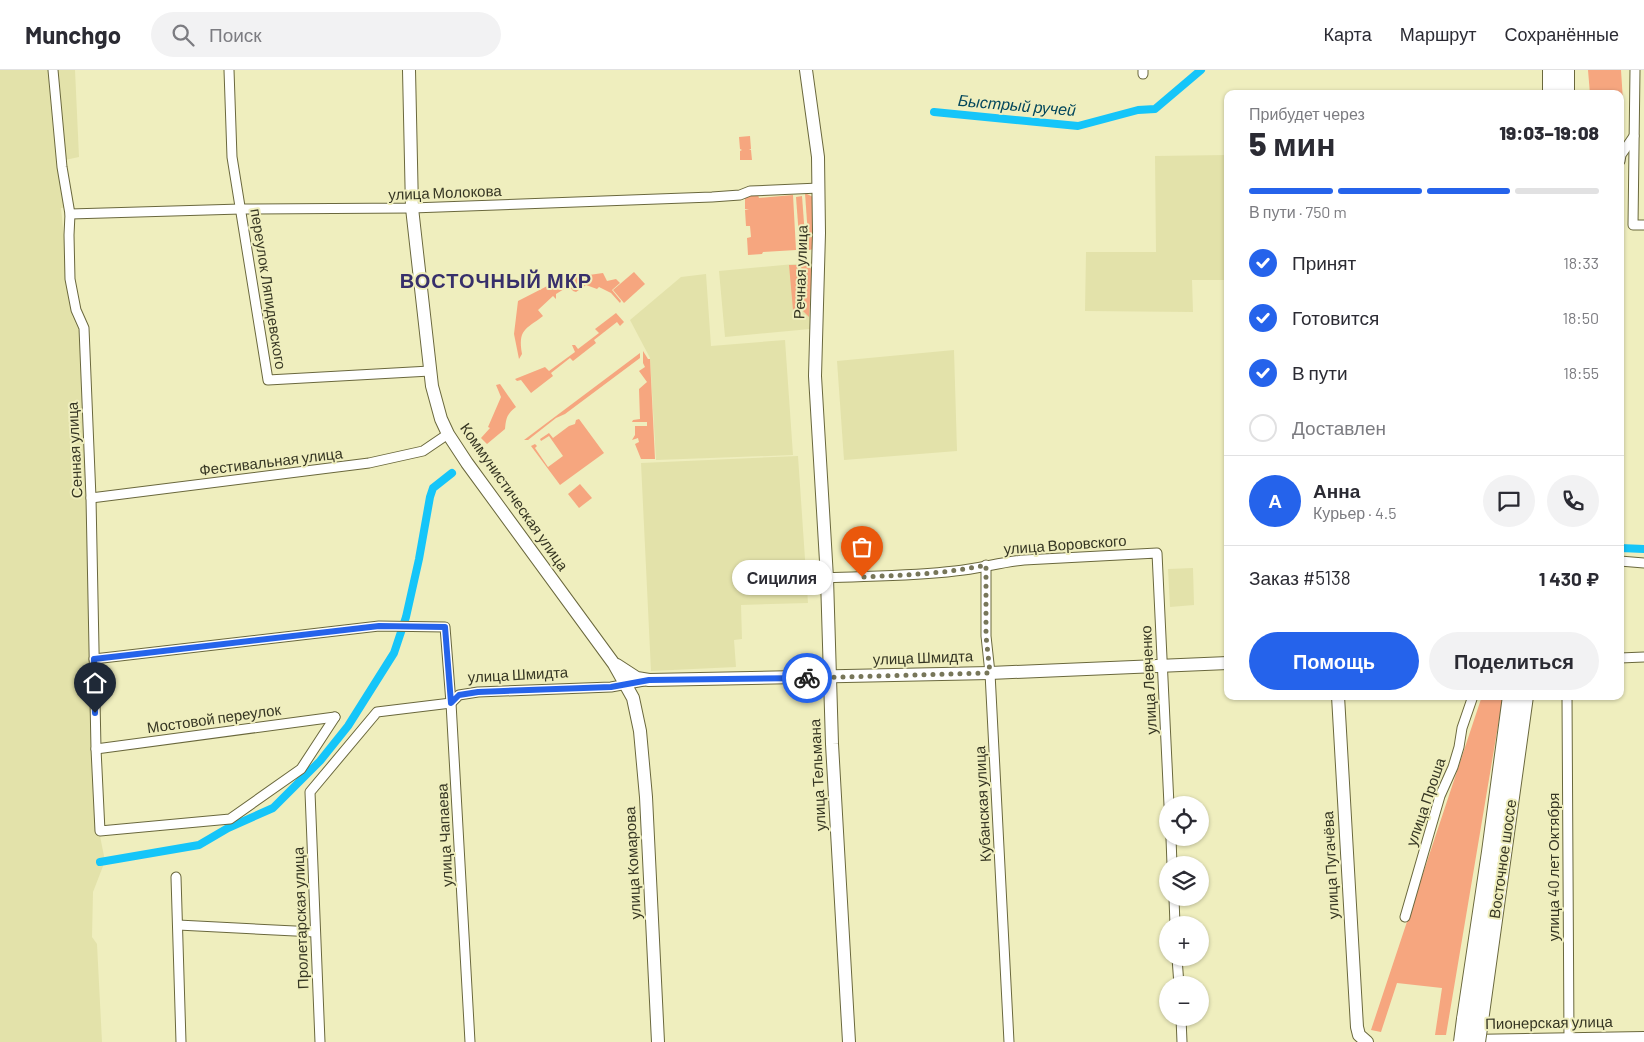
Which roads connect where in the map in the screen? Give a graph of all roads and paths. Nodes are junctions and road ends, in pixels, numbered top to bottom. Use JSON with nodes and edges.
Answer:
{"nodes":[{"id":1,"x":53,"y":70,"type":"edge"},
{"id":2,"x":229,"y":70,"type":"edge"},
{"id":3,"x":409,"y":70,"type":"edge"},
{"id":4,"x":806,"y":70,"type":"edge"},
{"id":5,"x":1551,"y":70,"type":"edge"},
{"id":6,"x":1566,"y":70,"type":"edge"},
{"id":7,"x":1635,"y":70,"type":"edge"},
{"id":8,"x":1551,"y":90,"type":"edge"},
{"id":9,"x":1566,"y":90,"type":"edge"},
{"id":10,"x":1634,"y":136,"type":"junction"},
{"id":11,"x":1624,"y":150,"type":"edge"},
{"id":12,"x":819,"y":188,"type":"junction"},
{"id":13,"x":412,"y":208,"type":"junction"},
{"id":14,"x":241,"y":209,"type":"junction"},
{"id":15,"x":70,"y":214,"type":"junction"},
{"id":16,"x":1644,"y":224,"type":"edge"},
{"id":17,"x":430,"y":371,"type":"junction"},
{"id":18,"x":448,"y":434,"type":"junction"},
{"id":19,"x":821,"y":476,"type":"joint"},
{"id":20,"x":91,"y":498,"type":"junction"},
{"id":21,"x":1157,"y":553,"type":"joint"},
{"id":22,"x":1624,"y":561,"type":"edge"},
{"id":23,"x":1644,"y":563,"type":"edge"},
{"id":24,"x":986,"y":565,"type":"junction"},
{"id":25,"x":827,"y":578,"type":"junction"},
{"id":26,"x":1644,"y":657,"type":"edge"},
{"id":27,"x":1624,"y":658,"type":"edge"},
{"id":28,"x":94,"y":659,"type":"junction"},
{"id":29,"x":1224,"y":663,"type":"edge"},
{"id":30,"x":614,"y":664,"type":"junction"},
{"id":31,"x":1161,"y":665,"type":"junction"},
{"id":32,"x":990,"y":673,"type":"junction"},
{"id":33,"x":830,"y":677,"type":"junction"},
{"id":34,"x":649,"y":680,"type":"junction"},
{"id":35,"x":627,"y":685,"type":"junction"},
{"id":36,"x":1338,"y":700,"type":"edge"},
{"id":37,"x":1472,"y":700,"type":"edge"},
{"id":38,"x":1510,"y":700,"type":"edge"},
{"id":39,"x":1524,"y":700,"type":"edge"},
{"id":40,"x":1567,"y":700,"type":"edge"},
{"id":41,"x":451,"y":703,"type":"junction"},
{"id":42,"x":96,"y":749,"type":"junction"},
{"id":43,"x":310,"y":792,"type":"joint"},
{"id":44,"x":1168,"y":796,"type":"edge"},
{"id":45,"x":100,"y":831,"type":"joint"},
{"id":46,"x":176,"y":877,"type":"dead end"},
{"id":47,"x":1405,"y":917,"type":"dead end"},
{"id":48,"x":178,"y":925,"type":"junction"},
{"id":49,"x":315,"y":932,"type":"junction"},
{"id":50,"x":1473,"y":1020,"type":"junction"},
{"id":51,"x":1181,"y":1026,"type":"edge"},
{"id":52,"x":1358,"y":1037,"type":"edge"},
{"id":53,"x":1644,"y":1038,"type":"edge"},
{"id":54,"x":1569,"y":1039,"type":"junction"},
{"id":55,"x":181,"y":1042,"type":"edge"},
{"id":56,"x":320,"y":1042,"type":"edge"},
{"id":57,"x":470,"y":1042,"type":"edge"},
{"id":58,"x":658,"y":1042,"type":"edge"},
{"id":59,"x":849,"y":1042,"type":"edge"},
{"id":60,"x":1009,"y":1042,"type":"edge"},
{"id":61,"x":1182,"y":1042,"type":"edge"},
{"id":62,"x":1367,"y":1042,"type":"edge"},
{"id":63,"x":1455,"y":1042,"type":"edge"},
{"id":64,"x":1462,"y":1042,"type":"edge"},
{"id":65,"x":1477,"y":1042,"type":"edge"}],
"edges":[{"from":1,"to":15,"type":"street","name":"Сенная улица"},
{"from":2,"to":14,"type":"street","name":"переулок Ляпидевского"},
{"from":3,"to":13,"type":"street","name":"Коммунистическая улица"},
{"from":4,"to":12,"type":"street","name":"Речная улица"},
{"from":5,"to":8,"type":"highway"},
{"from":6,"to":9,"type":"highway"},
{"from":7,"to":10,"type":"street"},
{"from":10,"to":11,"type":"street"},
{"from":10,"to":16,"type":"street"},
{"from":12,"to":13,"type":"street","name":"улица Молокова"},
{"from":12,"to":19,"type":"street","name":"Речная улица"},
{"from":13,"to":14,"type":"street","name":"улица Молокова"},
{"from":13,"to":17,"type":"street","name":"Коммунистическая улица"},
{"from":14,"to":15,"type":"street","name":"улица Молокова"},
{"from":14,"to":17,"type":"street","name":"переулок Ляпидевского"},
{"from":15,"to":20,"type":"street","name":"Сенная улица"},
{"from":17,"to":18,"type":"street","name":"Коммунистическая улица"},
{"from":18,"to":20,"type":"street","name":"Фестивальная улица"},
{"from":18,"to":30,"type":"street","name":"Коммунистическая улица"},
{"from":19,"to":25,"type":"street","name":"улица Тельмана"},
{"from":20,"to":28,"type":"street","name":"Сенная улица"},
{"from":21,"to":24,"type":"street","name":"улица Воровского"},
{"from":21,"to":31,"type":"street","name":"улица Левченко"},
{"from":22,"to":23,"type":"street"},
{"from":24,"to":25,"type":"street","name":"улица Воровского"},
{"from":24,"to":32,"type":"street","name":"Кубанская улица"},
{"from":25,"to":33,"type":"street","name":"улица Тельмана"},
{"from":26,"to":27,"type":"street"},
{"from":28,"to":41,"type":"street","name":"улица Чапаева"},
{"from":28,"to":42,"type":"street","name":"Сенная улица"},
{"from":29,"to":31,"type":"street","name":"улица Шмидта"},
{"from":30,"to":34,"type":"street","name":"улица Шмидта"},
{"from":30,"to":35,"type":"street","name":"Коммунистическая улица"},
{"from":31,"to":32,"type":"street","name":"улица Шмидта"},
{"from":31,"to":44,"type":"street","name":"улица Левченко"},
{"from":32,"to":33,"type":"street","name":"улица Шмидта"},
{"from":32,"to":60,"type":"street","name":"Кубанская улица"},
{"from":33,"to":34,"type":"street","name":"улица Шмидта"},
{"from":33,"to":59,"type":"street","name":"улица Тельмана"},
{"from":34,"to":35,"type":"street","name":"улица Шмидта"},
{"from":35,"to":41,"type":"street","name":"улица Шмидта"},
{"from":35,"to":58,"type":"street","name":"улица Комарова"},
{"from":36,"to":52,"type":"street","name":"улица Пугачёва"},
{"from":37,"to":47,"type":"street","name":"улица Проша"},
{"from":38,"to":50,"type":"highway","name":"Восточное шоссе"},
{"from":39,"to":50,"type":"highway","name":"Восточное шоссе"},
{"from":40,"to":54,"type":"street","name":"улица 40 лет Октября"},
{"from":41,"to":43,"type":"street","name":"улица Шмидта"},
{"from":41,"to":57,"type":"street","name":"улица Чапаева"},
{"from":42,"to":45,"type":"street","name":"Сенная улица"},
{"from":42,"to":45,"type":"street","name":"Мостовой переулок"},
{"from":43,"to":49,"type":"street","name":"Пролетарская улица"},
{"from":46,"to":48,"type":"street"},
{"from":48,"to":49,"type":"street"},
{"from":48,"to":55,"type":"street"},
{"from":49,"to":56,"type":"street","name":"Пролетарская улица"},
{"from":50,"to":64,"type":"highway","bridge":true},
{"from":50,"to":65,"type":"highway","bridge":true},
{"from":51,"to":61,"type":"street"},
{"from":52,"to":62,"type":"street","name":"улица Пугачёва"},
{"from":53,"to":54,"type":"street","name":"Пионерская улица"},
{"from":54,"to":63,"type":"street","name":"Пионерская улица"}]}
